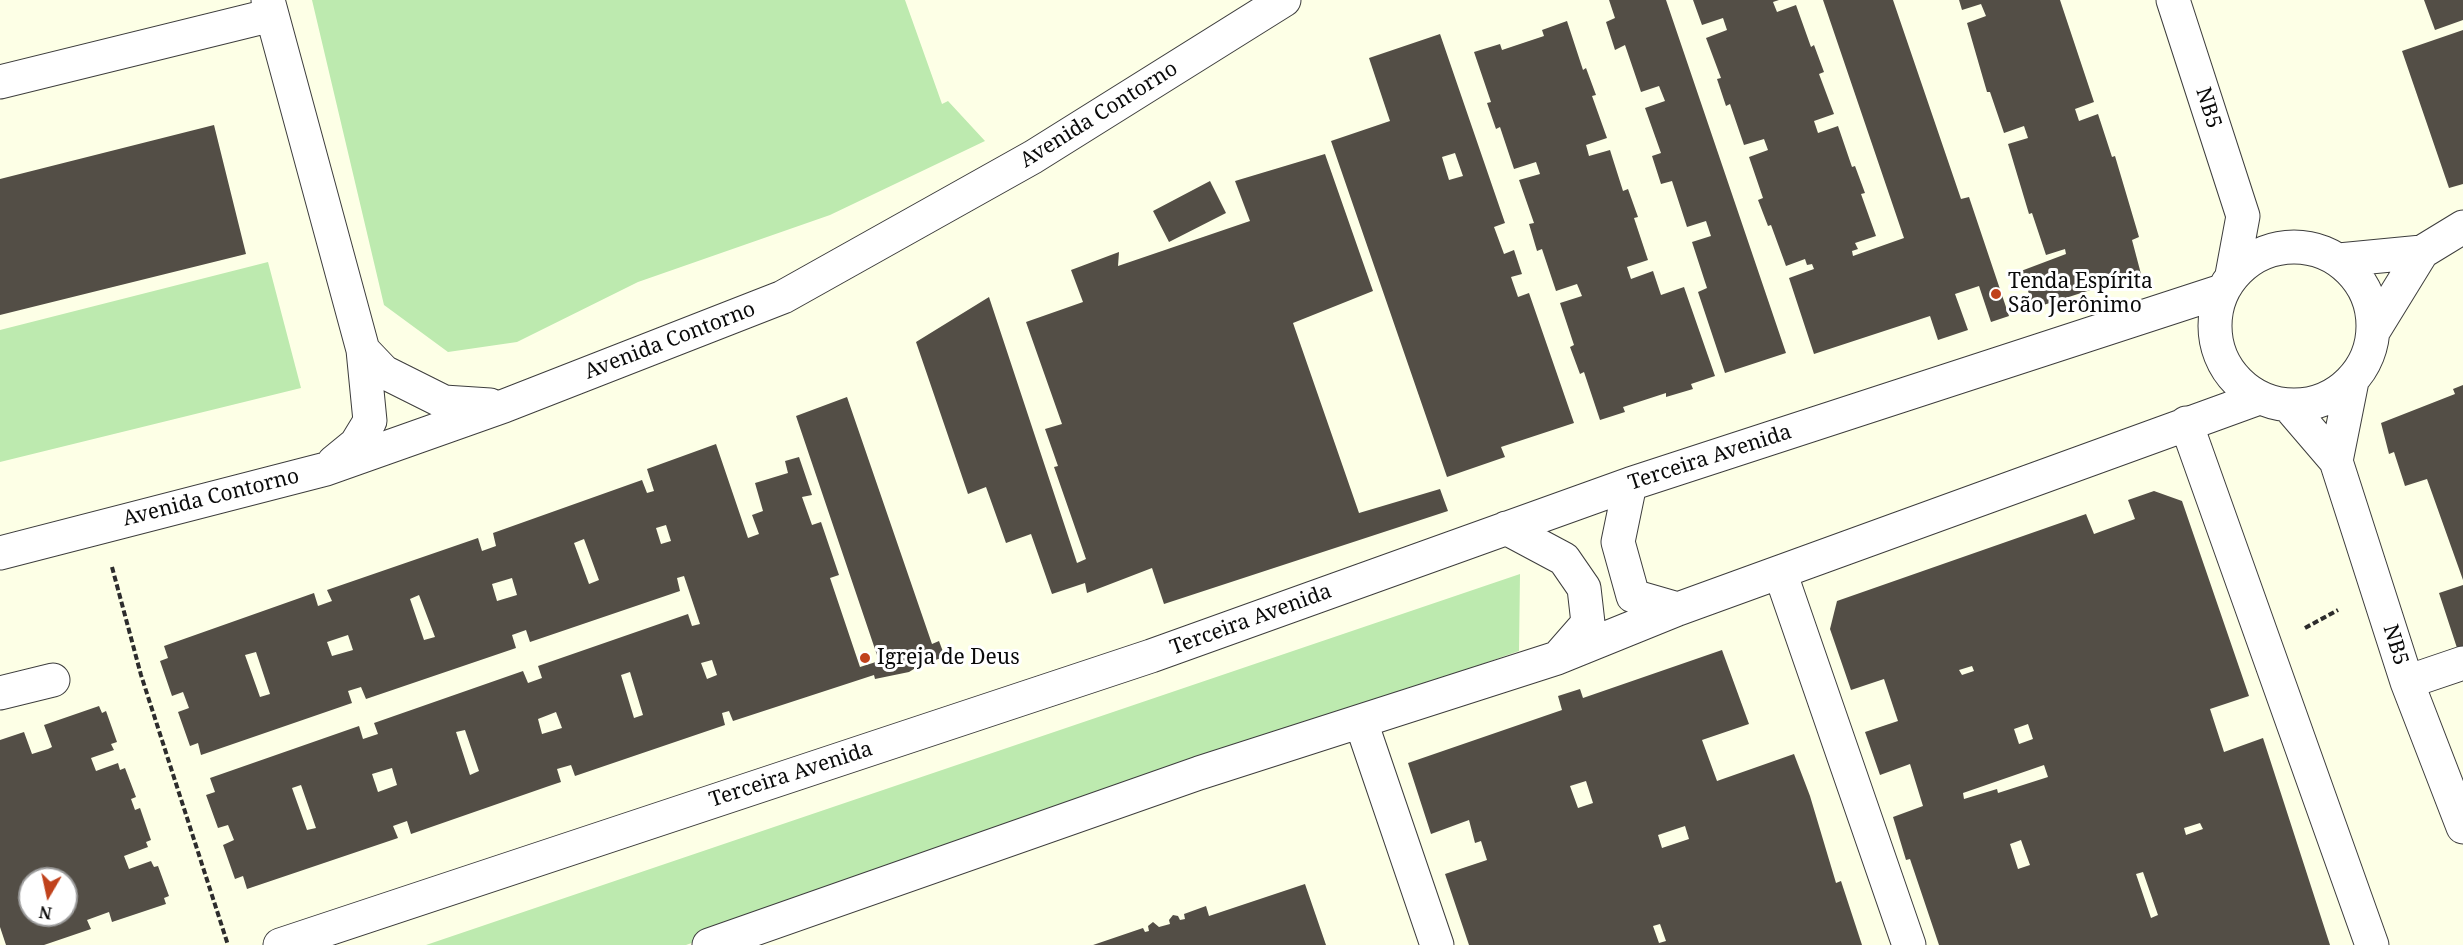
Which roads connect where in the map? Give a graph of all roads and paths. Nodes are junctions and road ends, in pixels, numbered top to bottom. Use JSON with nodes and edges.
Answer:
{"nodes":[{"id":1,"x":1284,"y":0,"type":"edge"},
{"id":2,"x":2173,"y":0,"type":"edge"},
{"id":3,"x":270,"y":8,"type":"edge"},
{"id":4,"x":0,"y":82,"type":"edge"},
{"id":5,"x":2243,"y":216,"type":"junction"},
{"id":6,"x":2463,"y":227,"type":"edge"},
{"id":7,"x":2289,"y":246,"type":"junction"},
{"id":8,"x":2422,"y":252,"type":"junction"},
{"id":9,"x":2339,"y":260,"type":"junction"},
{"id":10,"x":2227,"y":283,"type":"junction"},
{"id":11,"x":2374,"y":330,"type":"junction"},
{"id":12,"x":363,"y":350,"type":"junction"},
{"id":13,"x":2352,"y":381,"type":"junction"},
{"id":14,"x":2274,"y":402,"type":"junction"},
{"id":15,"x":504,"y":406,"type":"junction"},
{"id":16,"x":2186,"y":423,"type":"junction"},
{"id":17,"x":2336,"y":461,"type":"junction"},
{"id":18,"x":326,"y":469,"type":"junction"},
{"id":19,"x":1630,"y":484,"type":"junction"},
{"id":20,"x":101,"y":526,"type":"junction"},
{"id":21,"x":1506,"y":528,"type":"junction"},
{"id":22,"x":0,"y":553,"type":"edge"},
{"id":23,"x":1780,"y":572,"type":"junction"},
{"id":24,"x":2377,"y":587,"type":"junction"},
{"id":25,"x":1678,"y":609,"type":"junction"},
{"id":26,"x":2266,"y":651,"type":"junction"},
{"id":27,"x":1557,"y":658,"type":"junction"},
{"id":28,"x":2463,"y":663,"type":"edge"},
{"id":29,"x":54,"y":680,"type":"dead end"},
{"id":30,"x":2407,"y":681,"type":"junction"},
{"id":31,"x":0,"y":693,"type":"edge"},
{"id":32,"x":1361,"y":722,"type":"junction"},
{"id":33,"x":2463,"y":827,"type":"edge"},
{"id":34,"x":228,"y":945,"type":"edge"},
{"id":35,"x":280,"y":945,"type":"edge"},
{"id":36,"x":709,"y":945,"type":"edge"},
{"id":37,"x":1437,"y":945,"type":"edge"},
{"id":38,"x":1909,"y":945,"type":"edge"},
{"id":39,"x":2372,"y":945,"type":"edge"}],
"edges":[{"from":1,"to":15,"type":"street","name":"Avenida Contorno"},
{"from":2,"to":5,"type":"street","name":"NB5"},
{"from":3,"to":4,"type":"street"},
{"from":3,"to":12,"type":"street"},
{"from":5,"to":7,"type":"street"},
{"from":5,"to":10,"type":"street","name":"NB5"},
{"from":6,"to":8,"type":"street"},
{"from":7,"to":9,"type":"street"},
{"from":7,"to":10,"type":"street"},
{"from":8,"to":9,"type":"street"},
{"from":8,"to":11,"type":"street"},
{"from":9,"to":11,"type":"street"},
{"from":10,"to":14,"type":"street"},
{"from":10,"to":19,"type":"street","name":"Terceira Avenida"},
{"from":11,"to":13,"type":"street"},
{"from":12,"to":15,"type":"street"},
{"from":12,"to":18,"type":"street"},
{"from":13,"to":14,"type":"street"},
{"from":13,"to":17,"type":"street","name":"NB5"},
{"from":14,"to":16,"type":"street"},
{"from":14,"to":17,"type":"street","name":"NB5"},
{"from":15,"to":18,"type":"street","name":"Avenida Contorno"},
{"from":16,"to":23,"type":"street"},
{"from":16,"to":26,"type":"street"},
{"from":17,"to":24,"type":"street","name":"NB5"},
{"from":18,"to":20,"type":"street","name":"Avenida Contorno"},
{"from":19,"to":21,"type":"street","name":"Terceira Avenida"},
{"from":19,"to":25,"type":"street"},
{"from":20,"to":22,"type":"street","name":"Avenida Contorno"},
{"from":20,"to":34,"type":"path"},
{"from":21,"to":27,"type":"street"},
{"from":21,"to":35,"type":"street","name":"Terceira Avenida"},
{"from":23,"to":25,"type":"street"},
{"from":23,"to":38,"type":"street"},
{"from":24,"to":26,"type":"path"},
{"from":24,"to":30,"type":"street","name":"NB5"},
{"from":25,"to":27,"type":"street"},
{"from":26,"to":39,"type":"street"},
{"from":27,"to":32,"type":"street"},
{"from":28,"to":30,"type":"street"},
{"from":29,"to":31,"type":"street"},
{"from":30,"to":33,"type":"street","name":"NB5"},
{"from":32,"to":36,"type":"street"},
{"from":32,"to":37,"type":"street"}]}
